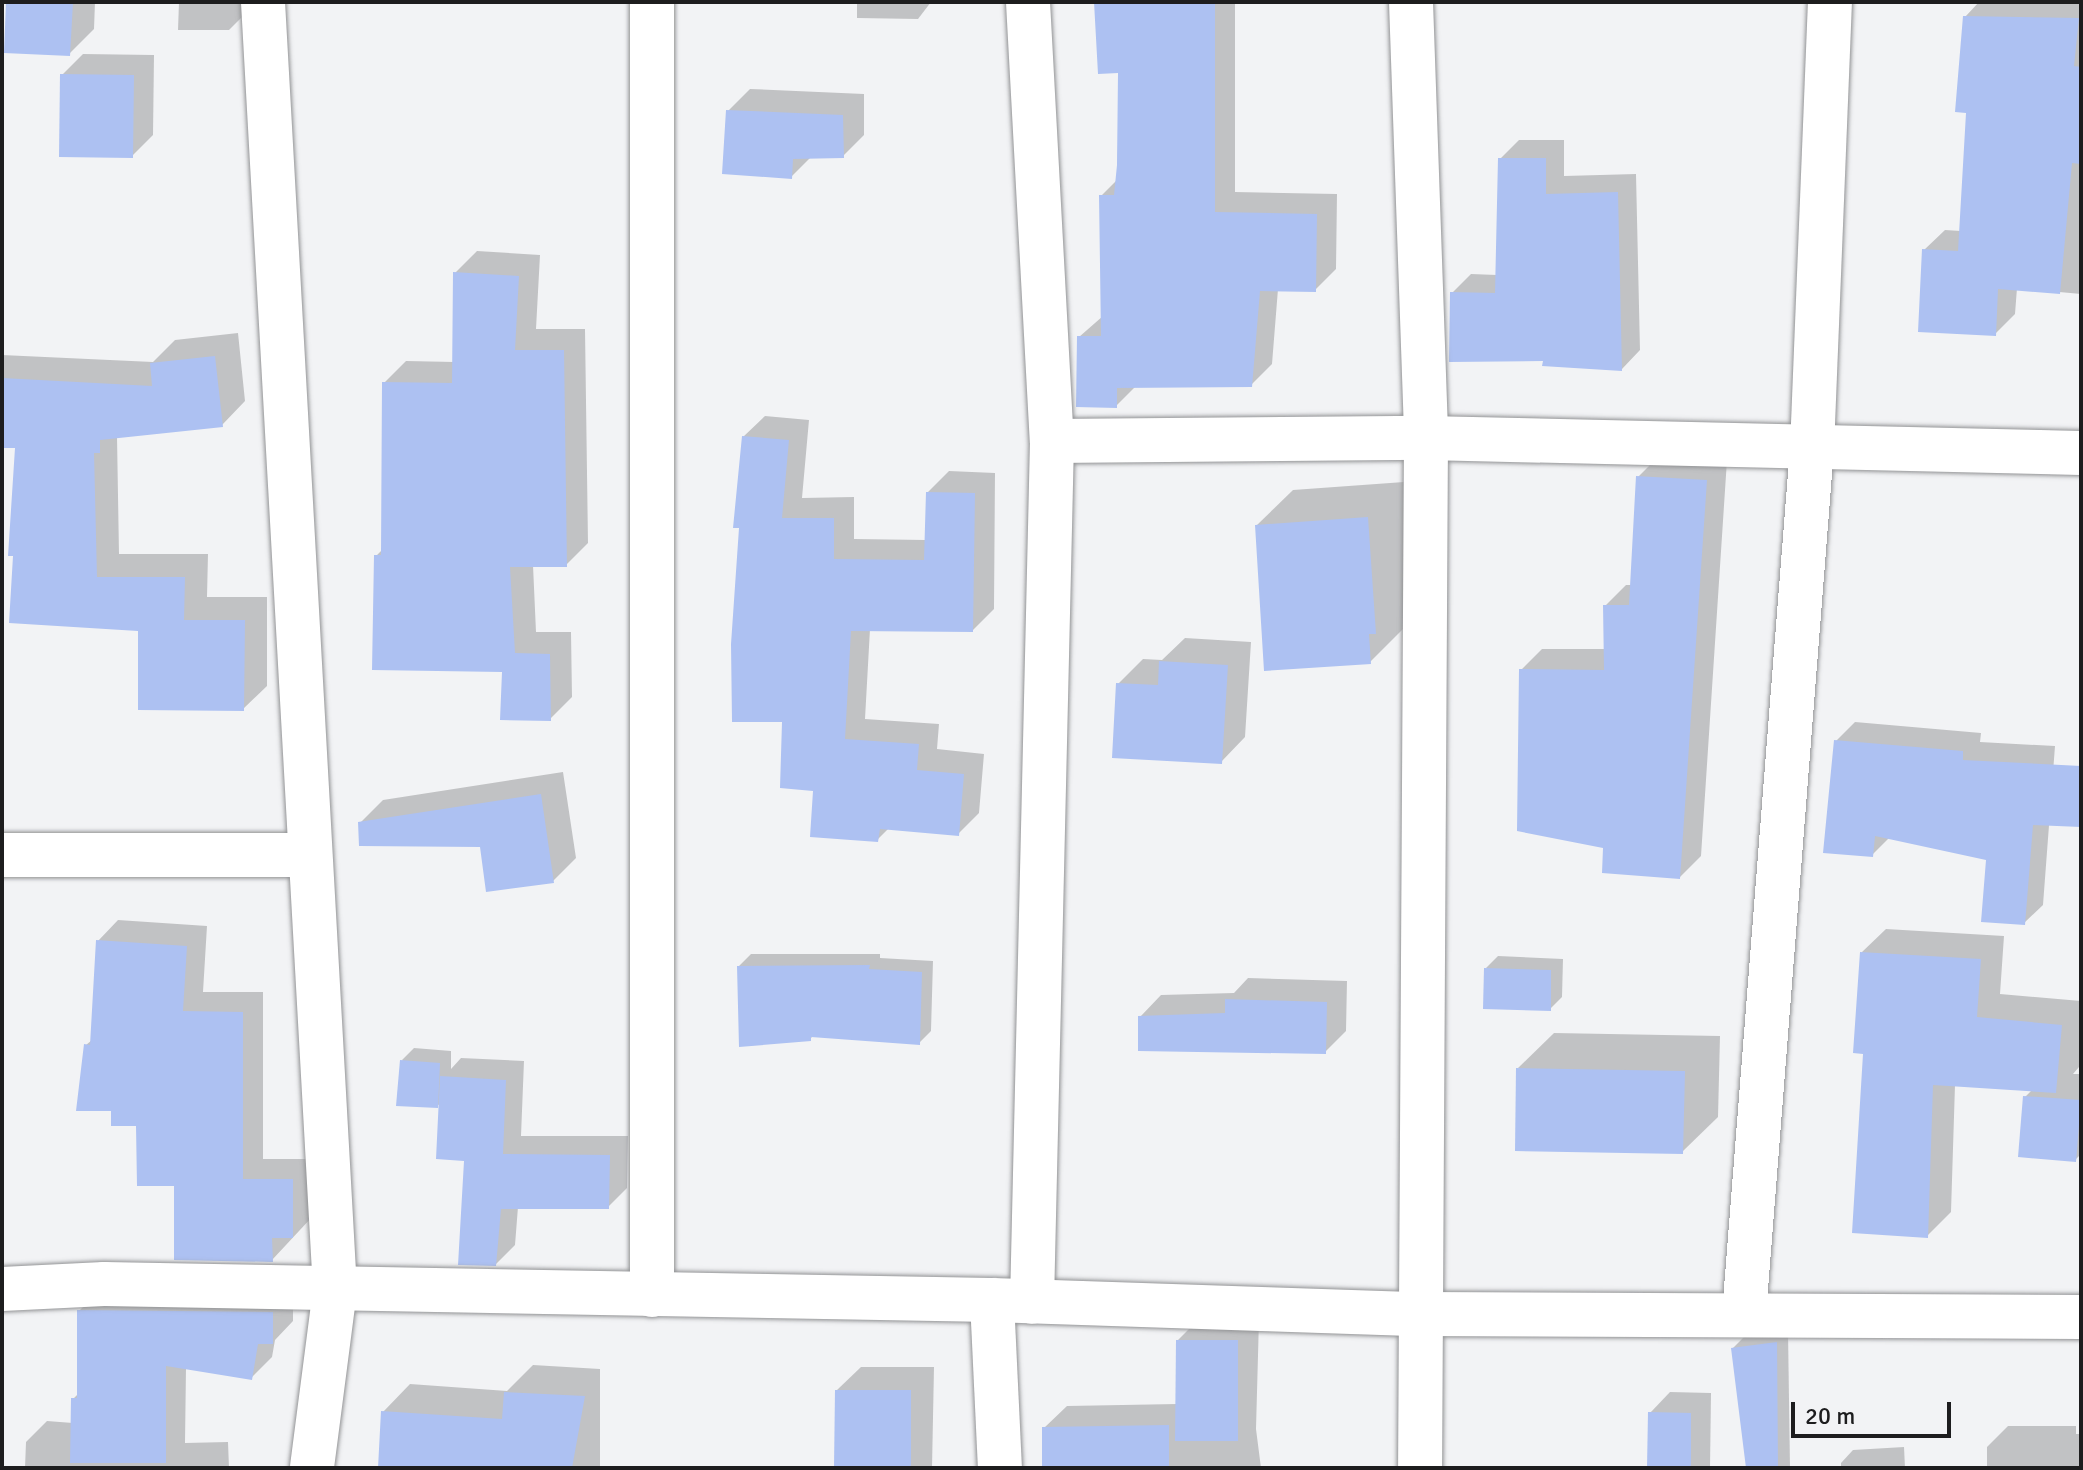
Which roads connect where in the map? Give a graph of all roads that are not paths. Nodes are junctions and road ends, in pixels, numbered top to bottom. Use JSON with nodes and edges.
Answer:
{"nodes":[{"id":1,"x":263,"y":2,"type":"edge"},
{"id":2,"x":652,"y":2,"type":"edge"},
{"id":3,"x":1028,"y":2,"type":"edge"},
{"id":4,"x":1411,"y":2,"type":"edge"},
{"id":5,"x":1830,"y":2,"type":"edge"},
{"id":6,"x":1426,"y":438,"type":"junction"},
{"id":7,"x":1052,"y":441,"type":"junction"},
{"id":8,"x":1812,"y":449,"type":"junction"},
{"id":9,"x":2081,"y":453,"type":"edge"},
{"id":10,"x":2,"y":855,"type":"edge"},
{"id":11,"x":310,"y":855,"type":"junction"},
{"id":12,"x":2,"y":1289,"type":"edge"},
{"id":13,"x":335,"y":1290,"type":"junction"},
{"id":14,"x":652,"y":1295,"type":"junction"},
{"id":15,"x":1012,"y":1301,"type":"junction"},
{"id":16,"x":1419,"y":1314,"type":"junction"},
{"id":17,"x":1744,"y":1314,"type":"junction"},
{"id":18,"x":2081,"y":1317,"type":"edge"},
{"id":19,"x":312,"y":1468,"type":"edge"},
{"id":20,"x":1000,"y":1468,"type":"edge"},
{"id":21,"x":1420,"y":1468,"type":"edge"}],
"edges":[{"from":1,"to":11,"type":"street"},
{"from":2,"to":14,"type":"street"},
{"from":3,"to":7,"type":"street"},
{"from":4,"to":6,"type":"street"},
{"from":5,"to":8,"type":"street"},
{"from":6,"to":7,"type":"street"},
{"from":6,"to":8,"type":"street"},
{"from":6,"to":16,"type":"street"},
{"from":7,"to":15,"type":"street"},
{"from":8,"to":9,"type":"street"},
{"from":8,"to":17,"type":"street"},
{"from":10,"to":11,"type":"street"},
{"from":11,"to":13,"type":"street"},
{"from":12,"to":13,"type":"street"},
{"from":13,"to":14,"type":"street"},
{"from":13,"to":19,"type":"street"},
{"from":14,"to":15,"type":"street"},
{"from":15,"to":16,"type":"street"},
{"from":15,"to":20,"type":"street"},
{"from":16,"to":17,"type":"street"},
{"from":16,"to":21,"type":"street"},
{"from":17,"to":18,"type":"street"}]}
